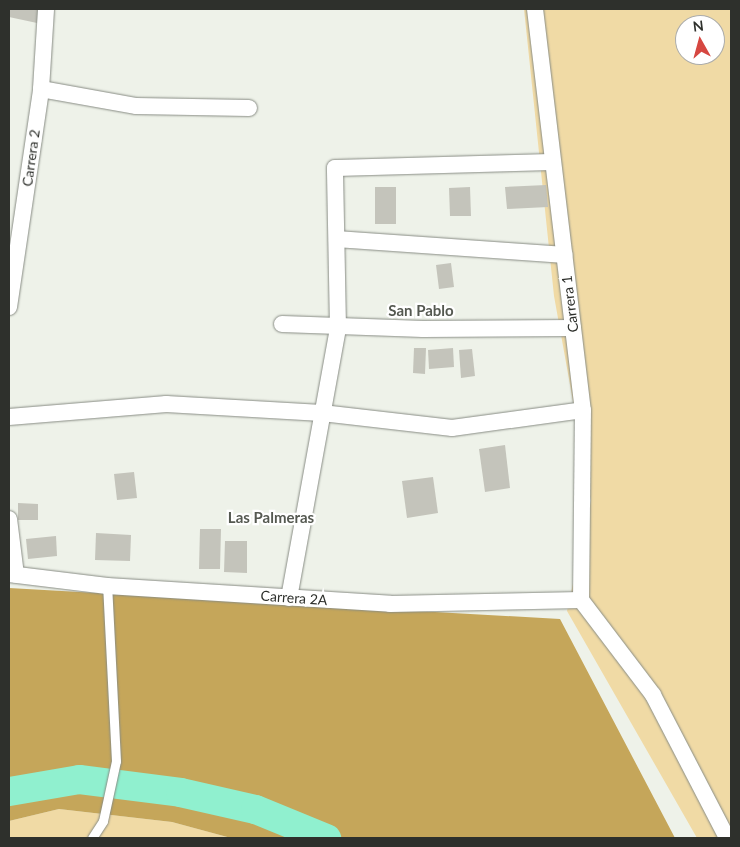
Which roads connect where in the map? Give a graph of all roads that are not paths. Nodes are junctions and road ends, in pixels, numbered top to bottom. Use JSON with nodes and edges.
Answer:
{"nodes":[{"id":1,"x":46,"y":9,"type":"edge"},
{"id":2,"x":535,"y":9,"type":"edge"},
{"id":3,"x":41,"y":88,"type":"junction"},
{"id":4,"x":249,"y":108,"type":"dead end"},
{"id":5,"x":552,"y":162,"type":"junction"},
{"id":6,"x":337,"y":239,"type":"junction"},
{"id":7,"x":564,"y":255,"type":"junction"},
{"id":8,"x":9,"y":307,"type":"edge"},
{"id":9,"x":282,"y":324,"type":"dead end"},
{"id":10,"x":338,"y":328,"type":"junction"},
{"id":11,"x":573,"y":328,"type":"junction"},
{"id":12,"x":583,"y":410,"type":"junction"},
{"id":13,"x":322,"y":413,"type":"junction"},
{"id":14,"x":9,"y":417,"type":"edge"},
{"id":15,"x":9,"y":519,"type":"edge"},
{"id":16,"x":12,"y":574,"type":"edge"},
{"id":17,"x":107,"y":586,"type":"junction"},
{"id":18,"x":289,"y":598,"type":"junction"},
{"id":19,"x":581,"y":600,"type":"junction"},
{"id":20,"x":92,"y":838,"type":"edge"},
{"id":21,"x":728,"y":838,"type":"edge"}],
"edges":[{"from":1,"to":3,"type":"street","name":"Carrera 2"},
{"from":2,"to":5,"type":"street","name":"Carrera 1"},
{"from":3,"to":4,"type":"street"},
{"from":3,"to":8,"type":"street","name":"Carrera 2"},
{"from":5,"to":6,"type":"street"},
{"from":5,"to":7,"type":"street","name":"Carrera 1"},
{"from":6,"to":7,"type":"street"},
{"from":6,"to":10,"type":"street"},
{"from":7,"to":11,"type":"street","name":"Carrera 1"},
{"from":9,"to":10,"type":"street"},
{"from":10,"to":11,"type":"street"},
{"from":10,"to":13,"type":"street"},
{"from":11,"to":12,"type":"street","name":"Carrera 1"},
{"from":12,"to":13,"type":"street"},
{"from":12,"to":19,"type":"street","name":"Carrera 1"},
{"from":13,"to":14,"type":"street"},
{"from":13,"to":18,"type":"street"},
{"from":15,"to":16,"type":"street"},
{"from":16,"to":17,"type":"street","name":"Carrera 2A"},
{"from":17,"to":18,"type":"street","name":"Carrera 2A"},
{"from":17,"to":20,"type":"lane"},
{"from":18,"to":19,"type":"street","name":"Carrera 2A"},
{"from":19,"to":21,"type":"street"}]}
